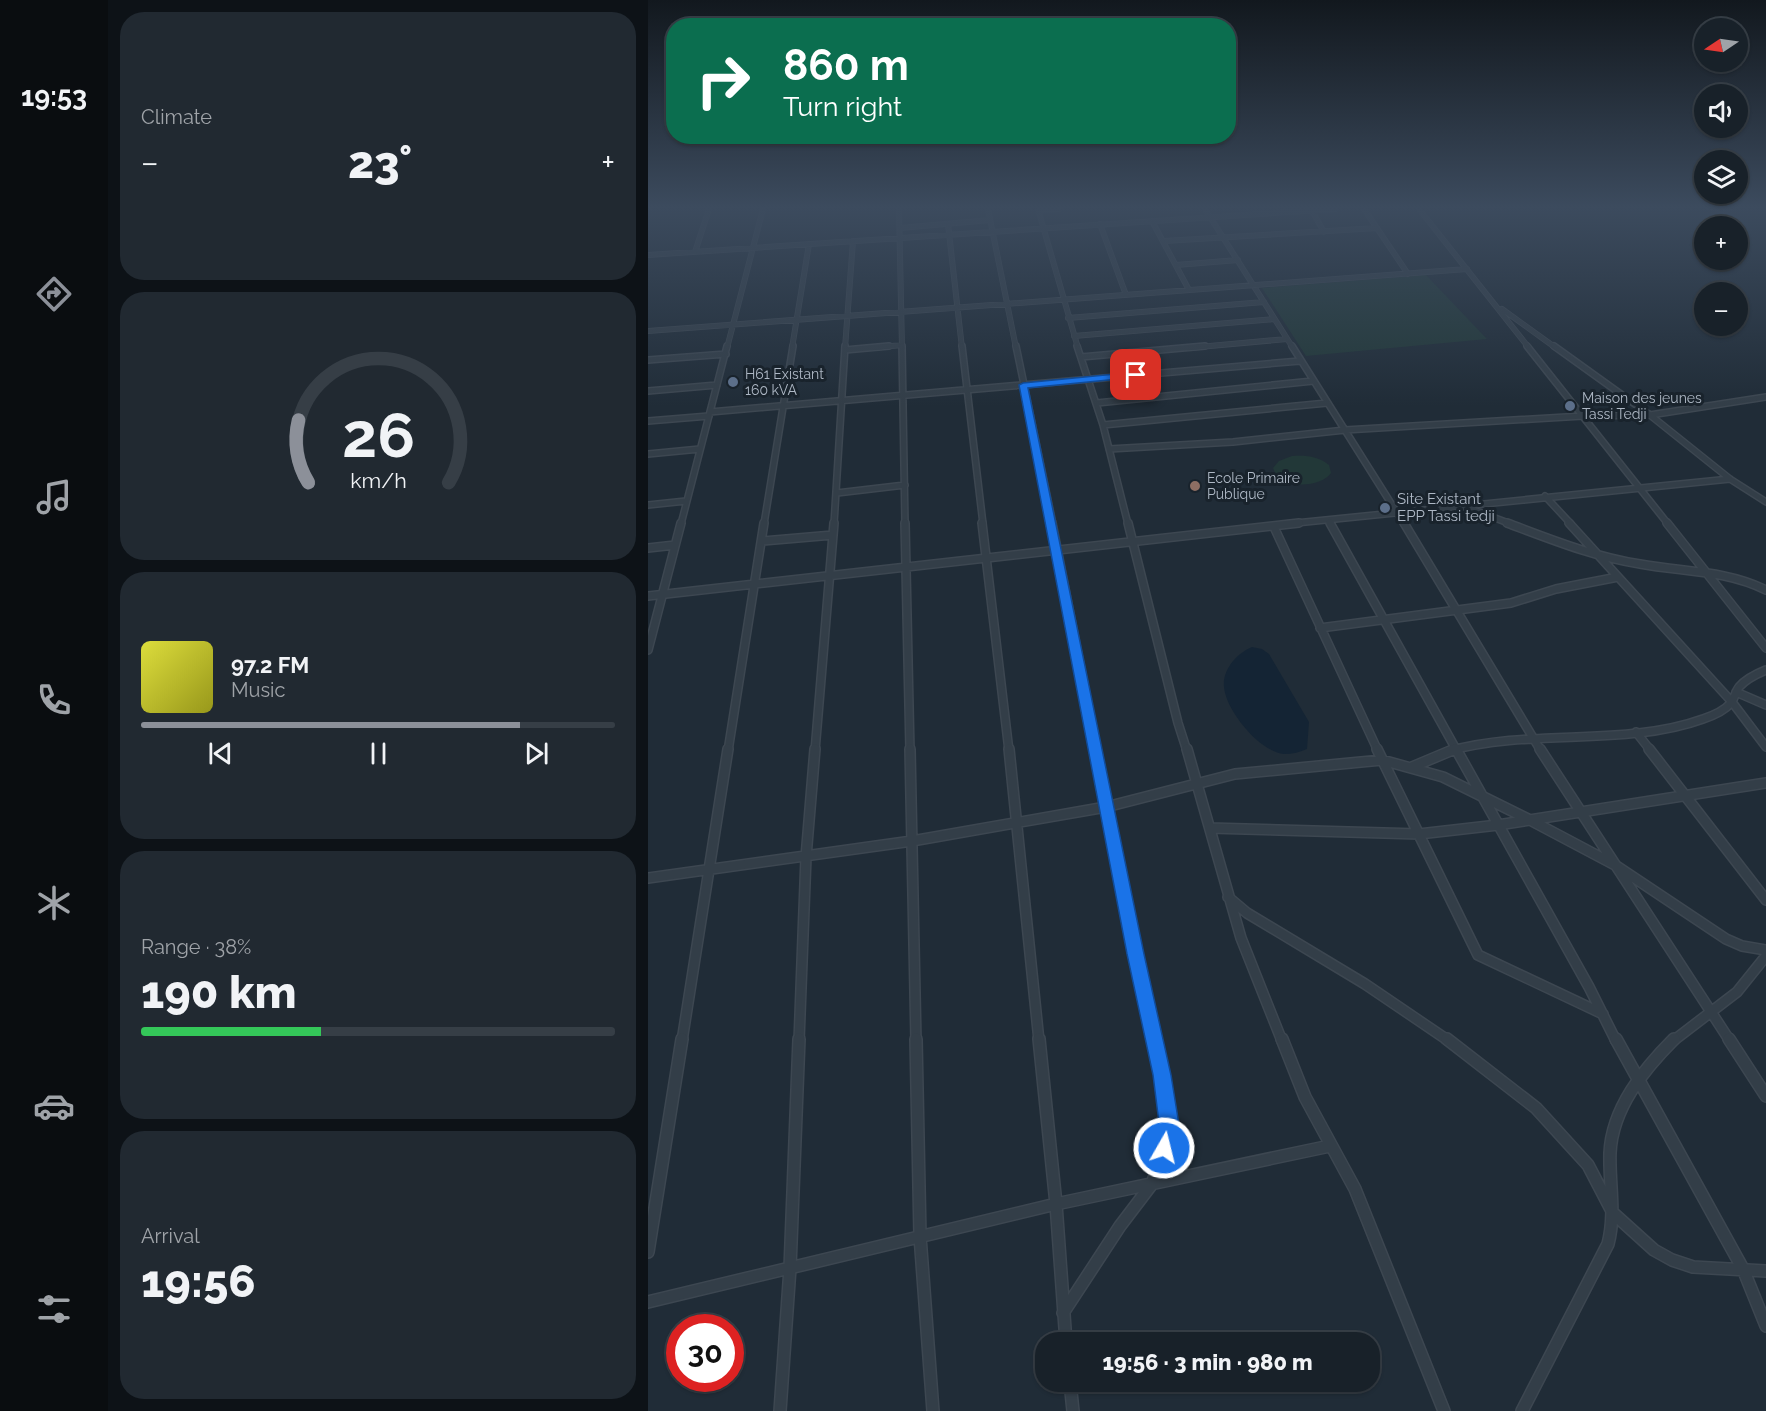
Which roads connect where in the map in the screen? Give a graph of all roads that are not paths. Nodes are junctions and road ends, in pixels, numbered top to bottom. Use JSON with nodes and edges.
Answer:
{"nodes":[{"id":1,"x":746,"y":275,"type":"edge"},
{"id":2,"x":804,"y":275,"type":"edge"},
{"id":3,"x":851,"y":275,"type":"edge"},
{"id":4,"x":901,"y":275,"type":"edge"},
{"id":5,"x":954,"y":275,"type":"edge"},
{"id":6,"x":1000,"y":275,"type":"edge"},
{"id":7,"x":1056,"y":275,"type":"edge"},
{"id":8,"x":1119,"y":275,"type":"edge"},
{"id":9,"x":1181,"y":275,"type":"edge"},
{"id":10,"x":1247,"y":275,"type":"edge"},
{"id":11,"x":1396,"y":275,"type":"edge"},
{"id":12,"x":1471,"y":275,"type":"edge"},
{"id":13,"x":1253,"y":285,"type":"junction"},
{"id":14,"x":1189,"y":290,"type":"junction"},
{"id":15,"x":1126,"y":295,"type":"junction"},
{"id":16,"x":1062,"y":299,"type":"junction"},
{"id":17,"x":1491,"y":301,"type":"junction"},
{"id":18,"x":1264,"y":302,"type":"junction"},
{"id":19,"x":1006,"y":304,"type":"junction"},
{"id":20,"x":958,"y":307,"type":"junction"},
{"id":21,"x":902,"y":312,"type":"junction"},
{"id":22,"x":848,"y":316,"type":"junction"},
{"id":23,"x":1068,"y":318,"type":"junction"},
{"id":24,"x":1274,"y":319,"type":"junction"},
{"id":25,"x":796,"y":320,"type":"junction"},
{"id":26,"x":732,"y":325,"type":"junction"},
{"id":27,"x":648,"y":331,"type":"edge"},
{"id":28,"x":1074,"y":336,"type":"junction"},
{"id":29,"x":1287,"y":339,"type":"junction"},
{"id":30,"x":902,"y":345,"type":"junction"},
{"id":31,"x":846,"y":350,"type":"junction"},
{"id":32,"x":726,"y":354,"type":"junction"},
{"id":33,"x":1081,"y":357,"type":"junction"},
{"id":34,"x":648,"y":360,"type":"edge"},
{"id":35,"x":1300,"y":361,"type":"junction"},
{"id":36,"x":1089,"y":379,"type":"junction"},
{"id":37,"x":1313,"y":381,"type":"junction"},
{"id":38,"x":717,"y":385,"type":"junction"},
{"id":39,"x":1023,"y":385,"type":"junction"},
{"id":40,"x":967,"y":390,"type":"junction"},
{"id":41,"x":648,"y":391,"type":"edge"},
{"id":42,"x":903,"y":395,"type":"junction"},
{"id":43,"x":1766,"y":398,"type":"edge"},
{"id":44,"x":841,"y":401,"type":"junction"},
{"id":45,"x":1097,"y":403,"type":"junction"},
{"id":46,"x":1327,"y":403,"type":"junction"},
{"id":47,"x":783,"y":406,"type":"junction"},
{"id":48,"x":710,"y":414,"type":"junction"},
{"id":49,"x":1650,"y":415,"type":"junction"},
{"id":50,"x":1583,"y":416,"type":"junction"},
{"id":51,"x":648,"y":421,"type":"edge"},
{"id":52,"x":1103,"y":425,"type":"junction"},
{"id":53,"x":1345,"y":430,"type":"junction"},
{"id":54,"x":700,"y":449,"type":"junction"},
{"id":55,"x":1109,"y":449,"type":"junction"},
{"id":56,"x":648,"y":453,"type":"edge"},
{"id":57,"x":1730,"y":479,"type":"junction"},
{"id":58,"x":905,"y":485,"type":"junction"},
{"id":59,"x":1638,"y":488,"type":"junction"},
{"id":60,"x":837,"y":493,"type":"junction"},
{"id":61,"x":1545,"y":496,"type":"junction"},
{"id":62,"x":686,"y":501,"type":"junction"},
{"id":63,"x":1766,"y":502,"type":"edge"},
{"id":64,"x":648,"y":505,"type":"edge"},
{"id":65,"x":1462,"y":505,"type":"junction"},
{"id":66,"x":1397,"y":512,"type":"junction"},
{"id":67,"x":1329,"y":520,"type":"junction"},
{"id":68,"x":1275,"y":527,"type":"junction"},
{"id":69,"x":833,"y":535,"type":"junction"},
{"id":70,"x":763,"y":541,"type":"junction"},
{"id":71,"x":1134,"y":543,"type":"junction"},
{"id":72,"x":675,"y":545,"type":"junction"},
{"id":73,"x":648,"y":548,"type":"edge"},
{"id":74,"x":1058,"y":551,"type":"junction"},
{"id":75,"x":1596,"y":552,"type":"junction"},
{"id":76,"x":986,"y":559,"type":"junction"},
{"id":77,"x":907,"y":568,"type":"junction"},
{"id":78,"x":1707,"y":573,"type":"junction"},
{"id":79,"x":831,"y":576,"type":"junction"},
{"id":80,"x":1618,"y":577,"type":"junction"},
{"id":81,"x":754,"y":585,"type":"junction"},
{"id":82,"x":1766,"y":590,"type":"edge"},
{"id":83,"x":662,"y":594,"type":"junction"},
{"id":84,"x":648,"y":596,"type":"edge"},
{"id":85,"x":1457,"y":612,"type":"junction"},
{"id":86,"x":1385,"y":621,"type":"junction"},
{"id":87,"x":1320,"y":628,"type":"junction"},
{"id":88,"x":1766,"y":648,"type":"edge"},
{"id":89,"x":648,"y":650,"type":"edge"},
{"id":90,"x":1766,"y":670,"type":"edge"},
{"id":91,"x":1736,"y":692,"type":"junction"},
{"id":92,"x":1732,"y":702,"type":"junction"},
{"id":93,"x":1766,"y":705,"type":"edge"},
{"id":94,"x":1636,"y":732,"type":"junction"},
{"id":95,"x":1532,"y":737,"type":"junction"},
{"id":96,"x":1766,"y":747,"type":"edge"},
{"id":97,"x":1455,"y":748,"type":"junction"},
{"id":98,"x":1382,"y":760,"type":"junction"},
{"id":99,"x":1412,"y":767,"type":"junction"},
{"id":100,"x":1197,"y":783,"type":"junction"},
{"id":101,"x":1766,"y":783,"type":"edge"},
{"id":102,"x":1481,"y":796,"type":"junction"},
{"id":103,"x":1684,"y":796,"type":"junction"},
{"id":104,"x":1106,"y":807,"type":"junction"},
{"id":105,"x":1580,"y":813,"type":"junction"},
{"id":106,"x":1530,"y":820,"type":"junction"},
{"id":107,"x":1017,"y":822,"type":"junction"},
{"id":108,"x":1498,"y":825,"type":"junction"},
{"id":109,"x":1210,"y":828,"type":"junction"},
{"id":110,"x":1419,"y":834,"type":"junction"},
{"id":111,"x":912,"y":841,"type":"junction"},
{"id":112,"x":806,"y":857,"type":"junction"},
{"id":113,"x":1615,"y":865,"type":"junction"},
{"id":114,"x":710,"y":871,"type":"junction"},
{"id":115,"x":648,"y":878,"type":"edge"},
{"id":116,"x":1228,"y":897,"type":"junction"},
{"id":117,"x":1766,"y":900,"type":"edge"},
{"id":118,"x":1766,"y":950,"type":"edge"},
{"id":119,"x":1766,"y":956,"type":"edge"},
{"id":120,"x":1711,"y":1012,"type":"junction"},
{"id":121,"x":1603,"y":1014,"type":"junction"},
{"id":122,"x":1638,"y":1083,"type":"junction"},
{"id":123,"x":1766,"y":1095,"type":"edge"},
{"id":124,"x":1330,"y":1146,"type":"junction"},
{"id":125,"x":1152,"y":1184,"type":"junction"},
{"id":126,"x":1056,"y":1204,"type":"junction"},
{"id":127,"x":1613,"y":1213,"type":"junction"},
{"id":128,"x":920,"y":1236,"type":"junction"},
{"id":129,"x":648,"y":1252,"type":"edge"},
{"id":130,"x":790,"y":1268,"type":"junction"},
{"id":131,"x":1743,"y":1269,"type":"junction"},
{"id":132,"x":1766,"y":1270,"type":"edge"},
{"id":133,"x":648,"y":1302,"type":"edge"},
{"id":134,"x":1063,"y":1313,"type":"junction"},
{"id":135,"x":1766,"y":1326,"type":"edge"},
{"id":136,"x":1065,"y":1332,"type":"edge"},
{"id":137,"x":1071,"y":1392,"type":"edge"},
{"id":138,"x":780,"y":1411,"type":"edge"},
{"id":139,"x":933,"y":1411,"type":"edge"},
{"id":140,"x":1073,"y":1411,"type":"edge"},
{"id":141,"x":1444,"y":1411,"type":"edge"},
{"id":142,"x":1522,"y":1411,"type":"edge"}],
"edges":[{"from":1,"to":26,"type":"street"},
{"from":2,"to":25,"type":"street"},
{"from":3,"to":22,"type":"street"},
{"from":4,"to":21,"type":"street"},
{"from":5,"to":20,"type":"street"},
{"from":6,"to":19,"type":"street"},
{"from":7,"to":16,"type":"street"},
{"from":8,"to":15,"type":"street"},
{"from":9,"to":14,"type":"street"},
{"from":10,"to":13,"type":"street"},
{"from":11,"to":13,"type":"street"},
{"from":12,"to":17,"type":"street"},
{"from":13,"to":14,"type":"street"},
{"from":13,"to":18,"type":"street"},
{"from":14,"to":15,"type":"street"},
{"from":15,"to":16,"type":"street"},
{"from":16,"to":19,"type":"street"},
{"from":16,"to":23,"type":"street"},
{"from":17,"to":49,"type":"street"},
{"from":17,"to":50,"type":"street"},
{"from":18,"to":23,"type":"street"},
{"from":18,"to":24,"type":"street"},
{"from":19,"to":20,"type":"street"},
{"from":19,"to":39,"type":"street"},
{"from":20,"to":21,"type":"street"},
{"from":20,"to":40,"type":"street"},
{"from":21,"to":22,"type":"street"},
{"from":21,"to":30,"type":"street"},
{"from":22,"to":25,"type":"street"},
{"from":22,"to":31,"type":"street"},
{"from":23,"to":28,"type":"street"},
{"from":24,"to":28,"type":"street"},
{"from":24,"to":29,"type":"street"},
{"from":25,"to":26,"type":"street"},
{"from":25,"to":47,"type":"street"},
{"from":26,"to":27,"type":"street"},
{"from":26,"to":32,"type":"street"},
{"from":28,"to":33,"type":"street"},
{"from":29,"to":33,"type":"street"},
{"from":29,"to":35,"type":"street"},
{"from":30,"to":31,"type":"street"},
{"from":30,"to":42,"type":"street"},
{"from":31,"to":44,"type":"street"},
{"from":32,"to":34,"type":"street"},
{"from":32,"to":38,"type":"street"},
{"from":33,"to":36,"type":"street"},
{"from":35,"to":36,"type":"street"},
{"from":35,"to":37,"type":"street"},
{"from":36,"to":39,"type":"street"},
{"from":36,"to":45,"type":"street"},
{"from":37,"to":45,"type":"street"},
{"from":37,"to":46,"type":"street"},
{"from":38,"to":41,"type":"street"},
{"from":38,"to":48,"type":"street"},
{"from":39,"to":40,"type":"street"},
{"from":39,"to":74,"type":"street"},
{"from":40,"to":42,"type":"street"},
{"from":40,"to":76,"type":"street"},
{"from":42,"to":44,"type":"street"},
{"from":42,"to":58,"type":"street"},
{"from":43,"to":49,"type":"street"},
{"from":44,"to":47,"type":"street"},
{"from":44,"to":60,"type":"street"},
{"from":45,"to":52,"type":"street"},
{"from":46,"to":52,"type":"street"},
{"from":46,"to":53,"type":"street"},
{"from":47,"to":48,"type":"street"},
{"from":47,"to":70,"type":"street"},
{"from":48,"to":51,"type":"street"},
{"from":48,"to":54,"type":"street"},
{"from":49,"to":50,"type":"street"},
{"from":49,"to":57,"type":"street"},
{"from":50,"to":53,"type":"street"},
{"from":50,"to":59,"type":"street"},
{"from":52,"to":55,"type":"street"},
{"from":53,"to":55,"type":"street"},
{"from":53,"to":66,"type":"street"},
{"from":54,"to":56,"type":"street"},
{"from":54,"to":62,"type":"street"},
{"from":55,"to":71,"type":"street"},
{"from":57,"to":59,"type":"street"},
{"from":57,"to":63,"type":"street"},
{"from":58,"to":60,"type":"street"},
{"from":58,"to":77,"type":"street"},
{"from":59,"to":61,"type":"street"},
{"from":59,"to":78,"type":"street"},
{"from":60,"to":69,"type":"street"},
{"from":61,"to":65,"type":"street"},
{"from":61,"to":75,"type":"street"},
{"from":62,"to":64,"type":"street"},
{"from":62,"to":72,"type":"street"},
{"from":65,"to":66,"type":"street"},
{"from":65,"to":75,"type":"street"},
{"from":66,"to":67,"type":"street"},
{"from":66,"to":85,"type":"street"},
{"from":67,"to":68,"type":"street"},
{"from":67,"to":86,"type":"street"},
{"from":68,"to":71,"type":"street"},
{"from":68,"to":87,"type":"street"},
{"from":69,"to":70,"type":"street"},
{"from":69,"to":79,"type":"street"},
{"from":70,"to":81,"type":"street"},
{"from":71,"to":74,"type":"street"},
{"from":71,"to":100,"type":"street"},
{"from":72,"to":73,"type":"street"},
{"from":72,"to":83,"type":"street"},
{"from":74,"to":76,"type":"street"},
{"from":74,"to":104,"type":"street"},
{"from":75,"to":78,"type":"street"},
{"from":75,"to":80,"type":"street"},
{"from":76,"to":77,"type":"street"},
{"from":76,"to":107,"type":"street"},
{"from":77,"to":79,"type":"street"},
{"from":77,"to":111,"type":"street"},
{"from":78,"to":82,"type":"street"},
{"from":78,"to":88,"type":"street"},
{"from":79,"to":81,"type":"street"},
{"from":79,"to":112,"type":"street"},
{"from":80,"to":85,"type":"street"},
{"from":80,"to":92,"type":"street"},
{"from":81,"to":83,"type":"street"},
{"from":81,"to":114,"type":"street"},
{"from":83,"to":84,"type":"street"},
{"from":83,"to":89,"type":"street"},
{"from":85,"to":86,"type":"street"},
{"from":85,"to":95,"type":"street"},
{"from":86,"to":87,"type":"street"},
{"from":86,"to":97,"type":"street"},
{"from":87,"to":98,"type":"street"},
{"from":90,"to":91,"type":"street"},
{"from":91,"to":92,"type":"street"},
{"from":91,"to":93,"type":"street"},
{"from":92,"to":94,"type":"street"},
{"from":92,"to":96,"type":"street"},
{"from":94,"to":95,"type":"street"},
{"from":94,"to":103,"type":"street"},
{"from":95,"to":97,"type":"street"},
{"from":95,"to":105,"type":"street"},
{"from":97,"to":99,"type":"street"},
{"from":97,"to":102,"type":"street"},
{"from":98,"to":99,"type":"street"},
{"from":98,"to":100,"type":"street"},
{"from":98,"to":110,"type":"street"},
{"from":99,"to":102,"type":"street"},
{"from":100,"to":104,"type":"street"},
{"from":100,"to":109,"type":"street"},
{"from":101,"to":103,"type":"street"},
{"from":102,"to":106,"type":"street"},
{"from":102,"to":108,"type":"street"},
{"from":103,"to":105,"type":"street"},
{"from":103,"to":117,"type":"street"},
{"from":104,"to":107,"type":"street"},
{"from":104,"to":125,"type":"street"},
{"from":105,"to":106,"type":"street"},
{"from":105,"to":113,"type":"street"},
{"from":106,"to":108,"type":"street"},
{"from":106,"to":113,"type":"street"},
{"from":107,"to":111,"type":"street"},
{"from":107,"to":126,"type":"street"},
{"from":108,"to":110,"type":"street"},
{"from":108,"to":121,"type":"street"},
{"from":109,"to":110,"type":"street"},
{"from":109,"to":116,"type":"street"},
{"from":110,"to":121,"type":"street"},
{"from":111,"to":112,"type":"street"},
{"from":111,"to":128,"type":"street"},
{"from":112,"to":114,"type":"street"},
{"from":112,"to":130,"type":"street"},
{"from":113,"to":118,"type":"street"},
{"from":113,"to":120,"type":"street"},
{"from":114,"to":115,"type":"street"},
{"from":114,"to":129,"type":"street"},
{"from":116,"to":124,"type":"street"},
{"from":116,"to":127,"type":"street"},
{"from":119,"to":120,"type":"street"},
{"from":120,"to":122,"type":"street"},
{"from":120,"to":123,"type":"street"},
{"from":121,"to":122,"type":"street"},
{"from":122,"to":127,"type":"street"},
{"from":122,"to":131,"type":"street"},
{"from":124,"to":125,"type":"street"},
{"from":124,"to":141,"type":"street"},
{"from":125,"to":126,"type":"street"},
{"from":125,"to":134,"type":"street"},
{"from":126,"to":128,"type":"street"},
{"from":126,"to":134,"type":"street"},
{"from":127,"to":131,"type":"street"},
{"from":127,"to":142,"type":"street"},
{"from":128,"to":130,"type":"street"},
{"from":128,"to":139,"type":"street"},
{"from":130,"to":133,"type":"street"},
{"from":130,"to":138,"type":"street"},
{"from":131,"to":132,"type":"street"},
{"from":131,"to":135,"type":"street"},
{"from":134,"to":136,"type":"street"},
{"from":137,"to":140,"type":"street"}]}
